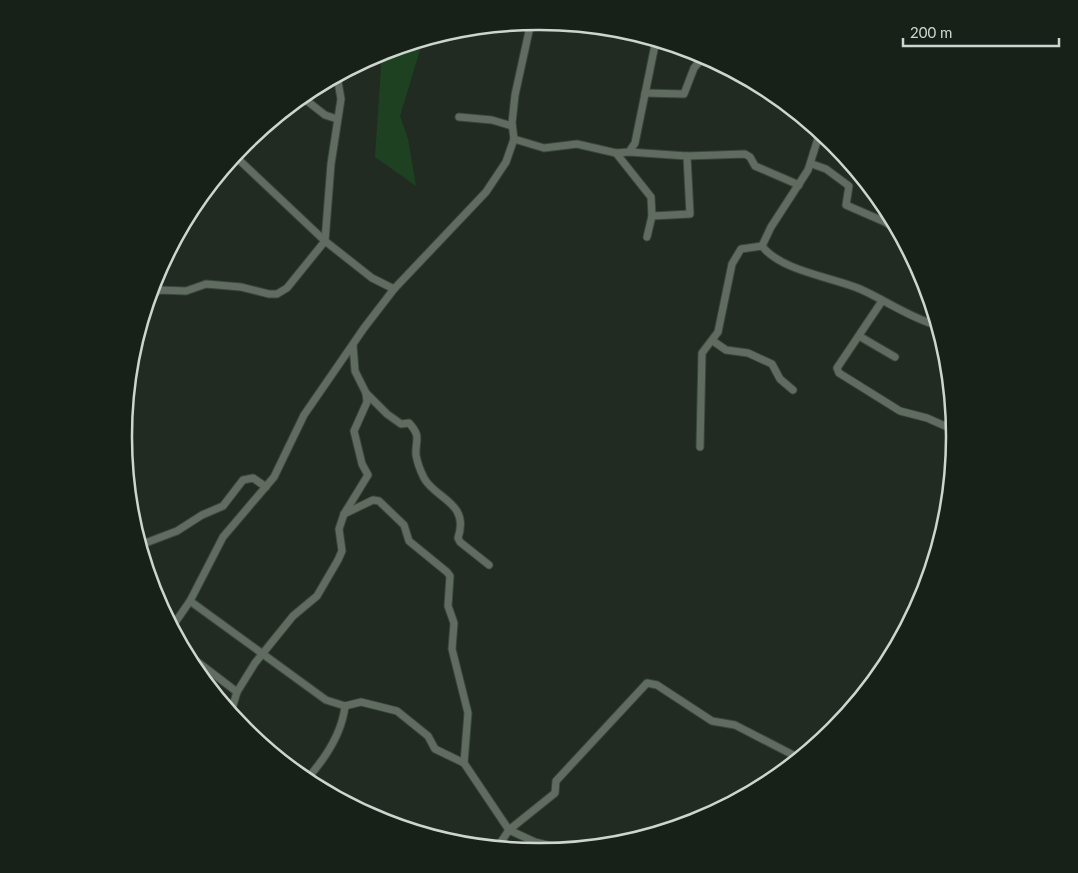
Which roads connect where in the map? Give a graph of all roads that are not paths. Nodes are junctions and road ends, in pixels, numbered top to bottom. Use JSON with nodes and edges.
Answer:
{"nodes":[{"id":1,"x":529,"y":30,"type":"edge"},
{"id":2,"x":654,"y":47,"type":"edge"},
{"id":3,"x":698,"y":63,"type":"edge"},
{"id":4,"x":338,"y":83,"type":"edge"},
{"id":5,"x":645,"y":93,"type":"junction"},
{"id":6,"x":308,"y":102,"type":"edge"},
{"id":7,"x":459,"y":117,"type":"dead end"},
{"id":8,"x":337,"y":119,"type":"junction"},
{"id":9,"x":512,"y":126,"type":"junction"},
{"id":10,"x":514,"y":139,"type":"junction"},
{"id":11,"x":818,"y":141,"type":"edge"},
{"id":12,"x":629,"y":152,"type":"junction"},
{"id":13,"x":616,"y":153,"type":"junction"},
{"id":14,"x":687,"y":156,"type":"junction"},
{"id":15,"x":240,"y":161,"type":"edge"},
{"id":16,"x":812,"y":164,"type":"junction"},
{"id":17,"x":799,"y":185,"type":"junction"},
{"id":18,"x":652,"y":216,"type":"junction"},
{"id":19,"x":884,"y":221,"type":"edge"},
{"id":20,"x":647,"y":237,"type":"dead end"},
{"id":21,"x":325,"y":241,"type":"junction"},
{"id":22,"x":762,"y":246,"type":"junction"},
{"id":23,"x":394,"y":288,"type":"junction"},
{"id":24,"x":160,"y":290,"type":"edge"},
{"id":25,"x":882,"y":301,"type":"junction"},
{"id":26,"x":929,"y":322,"type":"edge"},
{"id":27,"x":859,"y":336,"type":"junction"},
{"id":28,"x":713,"y":341,"type":"junction"},
{"id":29,"x":353,"y":345,"type":"junction"},
{"id":30,"x":894,"y":357,"type":"dead end"},
{"id":31,"x":793,"y":390,"type":"dead end"},
{"id":32,"x":366,"y":393,"type":"junction"},
{"id":33,"x":946,"y":426,"type":"edge"},
{"id":34,"x":700,"y":447,"type":"dead end"},
{"id":35,"x":266,"y":487,"type":"junction"},
{"id":36,"x":344,"y":514,"type":"junction"},
{"id":37,"x":146,"y":543,"type":"edge"},
{"id":38,"x":489,"y":564,"type":"dead end"},
{"id":39,"x":190,"y":602,"type":"junction"},
{"id":40,"x":177,"y":621,"type":"edge"},
{"id":41,"x":265,"y":654,"type":"junction"},
{"id":42,"x":205,"y":667,"type":"edge"},
{"id":43,"x":238,"y":692,"type":"junction"},
{"id":44,"x":233,"y":705,"type":"edge"},
{"id":45,"x":345,"y":706,"type":"junction"},
{"id":46,"x":792,"y":754,"type":"edge"},
{"id":47,"x":464,"y":763,"type":"junction"},
{"id":48,"x":311,"y":773,"type":"edge"},
{"id":49,"x":509,"y":830,"type":"junction"},
{"id":50,"x":502,"y":841,"type":"edge"},
{"id":51,"x":539,"y":843,"type":"edge"}],
"edges":[{"from":1,"to":9,"type":"street"},
{"from":2,"to":5,"type":"street"},
{"from":3,"to":5,"type":"street"},
{"from":4,"to":8,"type":"street"},
{"from":5,"to":12,"type":"street"},
{"from":6,"to":8,"type":"street"},
{"from":7,"to":9,"type":"street"},
{"from":8,"to":21,"type":"street"},
{"from":9,"to":10,"type":"street"},
{"from":10,"to":13,"type":"street"},
{"from":10,"to":23,"type":"street"},
{"from":11,"to":16,"type":"street"},
{"from":12,"to":13,"type":"street"},
{"from":12,"to":14,"type":"street"},
{"from":13,"to":18,"type":"street"},
{"from":14,"to":17,"type":"street"},
{"from":14,"to":18,"type":"street"},
{"from":15,"to":21,"type":"street"},
{"from":16,"to":17,"type":"street"},
{"from":16,"to":19,"type":"street"},
{"from":17,"to":22,"type":"street"},
{"from":18,"to":20,"type":"street"},
{"from":21,"to":23,"type":"street"},
{"from":21,"to":24,"type":"street"},
{"from":22,"to":25,"type":"street"},
{"from":22,"to":28,"type":"street"},
{"from":23,"to":29,"type":"street"},
{"from":25,"to":26,"type":"street"},
{"from":25,"to":27,"type":"street"},
{"from":27,"to":30,"type":"street"},
{"from":27,"to":33,"type":"street"},
{"from":28,"to":31,"type":"street"},
{"from":28,"to":34,"type":"street"},
{"from":29,"to":32,"type":"street"},
{"from":29,"to":35,"type":"street"},
{"from":32,"to":36,"type":"street"},
{"from":32,"to":38,"type":"street"},
{"from":35,"to":37,"type":"street"},
{"from":35,"to":39,"type":"street"},
{"from":36,"to":41,"type":"street"},
{"from":36,"to":47,"type":"street"},
{"from":39,"to":40,"type":"street"},
{"from":39,"to":41,"type":"street"},
{"from":41,"to":43,"type":"street"},
{"from":41,"to":45,"type":"street"},
{"from":42,"to":43,"type":"street"},
{"from":43,"to":44,"type":"street"},
{"from":45,"to":47,"type":"street"},
{"from":45,"to":48,"type":"street"},
{"from":46,"to":49,"type":"street"},
{"from":47,"to":49,"type":"street"},
{"from":49,"to":50,"type":"street"},
{"from":49,"to":51,"type":"street"}]}
